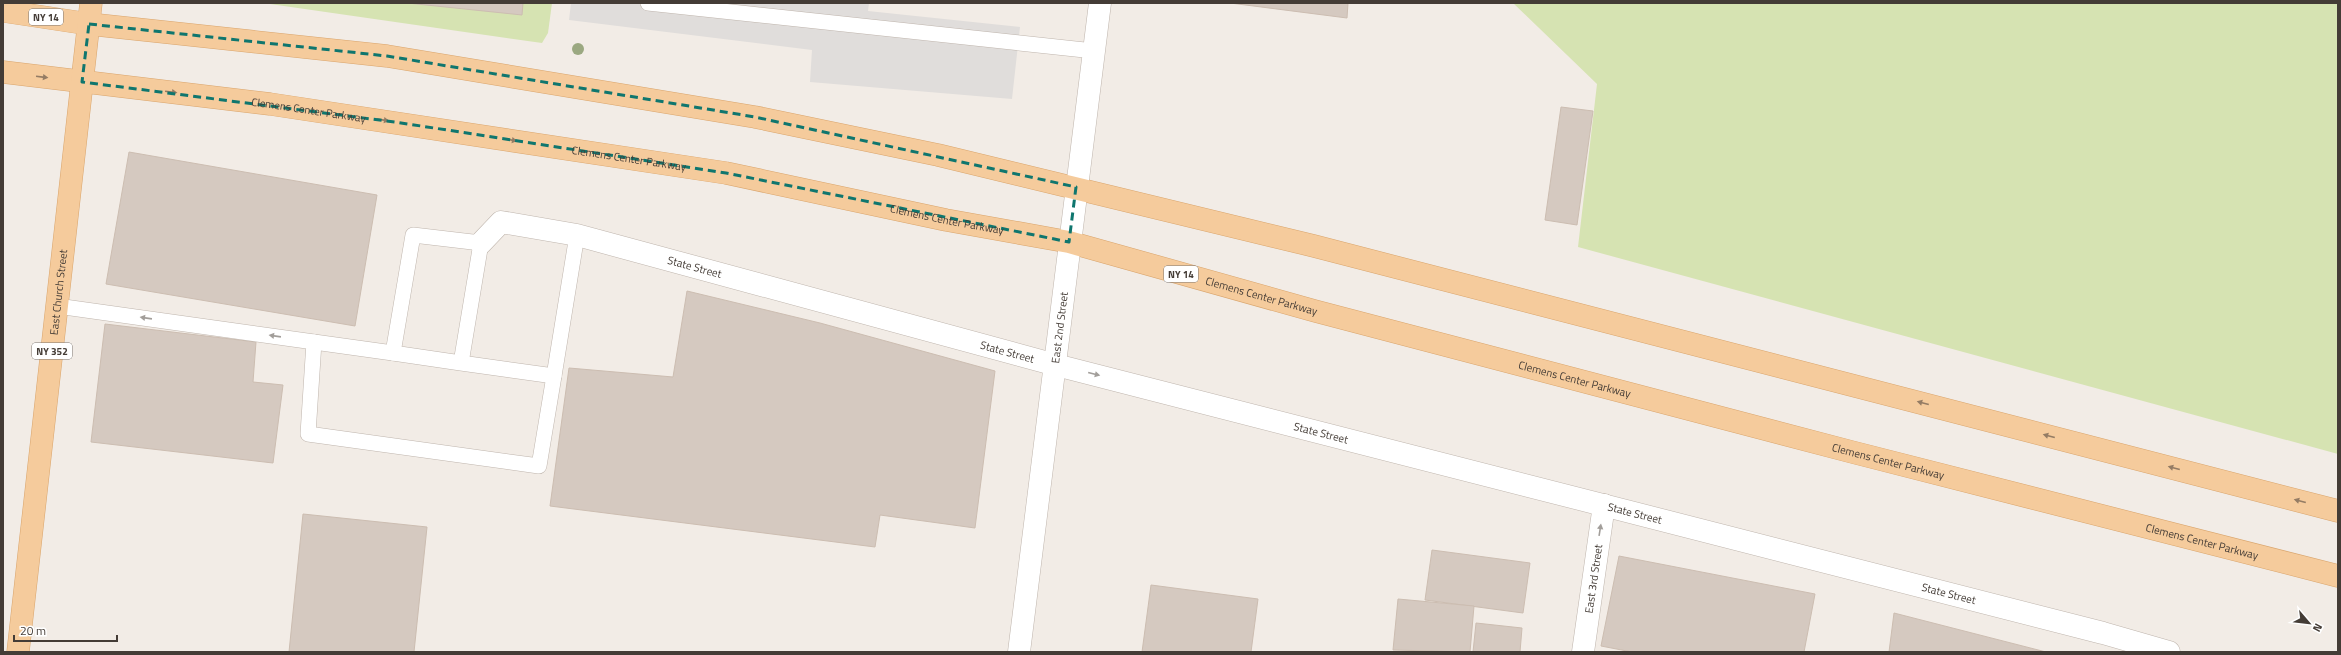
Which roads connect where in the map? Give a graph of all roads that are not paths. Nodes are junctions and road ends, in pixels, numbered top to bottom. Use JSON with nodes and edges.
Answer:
{"nodes":[{"id":1,"x":648,"y":3,"type":"edge"},
{"id":2,"x":1100,"y":3,"type":"edge"},
{"id":3,"x":3,"y":11,"type":"edge"},
{"id":4,"x":90,"y":13,"type":"edge"},
{"id":5,"x":1094,"y":51,"type":"junction"},
{"id":6,"x":3,"y":72,"type":"edge"},
{"id":7,"x":82,"y":82,"type":"junction"},
{"id":8,"x":1076,"y":187,"type":"junction"},
{"id":9,"x":577,"y":234,"type":"junction"},
{"id":10,"x":1069,"y":242,"type":"junction"},
{"id":11,"x":481,"y":243,"type":"junction"},
{"id":12,"x":57,"y":306,"type":"junction"},
{"id":13,"x":314,"y":342,"type":"junction"},
{"id":14,"x":393,"y":353,"type":"junction"},
{"id":15,"x":462,"y":363,"type":"junction"},
{"id":16,"x":1056,"y":365,"type":"junction"},
{"id":17,"x":554,"y":376,"type":"junction"},
{"id":18,"x":1604,"y":506,"type":"junction"},
{"id":19,"x":2338,"y":511,"type":"edge"},
{"id":20,"x":2338,"y":576,"type":"edge"},
{"id":21,"x":18,"y":652,"type":"edge"},
{"id":22,"x":1020,"y":652,"type":"edge"},
{"id":23,"x":1583,"y":652,"type":"edge"},
{"id":24,"x":2169,"y":652,"type":"edge"}],
"edges":[{"from":1,"to":5,"type":"lane"},
{"from":2,"to":5,"type":"street","name":"East 2nd Street"},
{"from":3,"to":4,"type":"main road","number":"NY 14"},
{"from":4,"to":7,"type":"main road","name":"East Church Street","number":"NY 352"},
{"from":4,"to":8,"type":"main road","number":"NY 14"},
{"from":5,"to":8,"type":"street","name":"East 2nd Street"},
{"from":6,"to":7,"type":"main road","name":"Clemens Center Parkway","number":"NY 14","one_way":true},
{"from":7,"to":10,"type":"main road","name":"Clemens Center Parkway","number":"NY 14","one_way":true},
{"from":7,"to":12,"type":"main road","name":"East Church Street","number":"NY 352"},
{"from":8,"to":10,"type":"street","name":"East 2nd Street"},
{"from":19,"to":8,"type":"main road","number":"NY 14","one_way":true},
{"from":9,"to":11,"type":"street","name":"State Street"},
{"from":9,"to":16,"type":"street","name":"State Street"},
{"from":9,"to":17,"type":"lane"},
{"from":10,"to":16,"type":"street","name":"East 2nd Street"},
{"from":10,"to":20,"type":"main road","name":"Clemens Center Parkway","number":"NY 14"},
{"from":11,"to":14,"type":"lane"},
{"from":11,"to":15,"type":"lane"},
{"from":13,"to":12,"type":"lane","one_way":true},
{"from":12,"to":21,"type":"main road","name":"East Church Street","number":"NY 352"},
{"from":13,"to":14,"type":"lane"},
{"from":13,"to":17,"type":"lane"},
{"from":14,"to":15,"type":"lane"},
{"from":15,"to":17,"type":"lane"},
{"from":16,"to":18,"type":"street","name":"State Street","one_way":true},
{"from":16,"to":22,"type":"street","name":"East 2nd Street"},
{"from":23,"to":18,"type":"street","name":"East 3rd Street","one_way":true},
{"from":18,"to":24,"type":"street","name":"State Street"}]}
